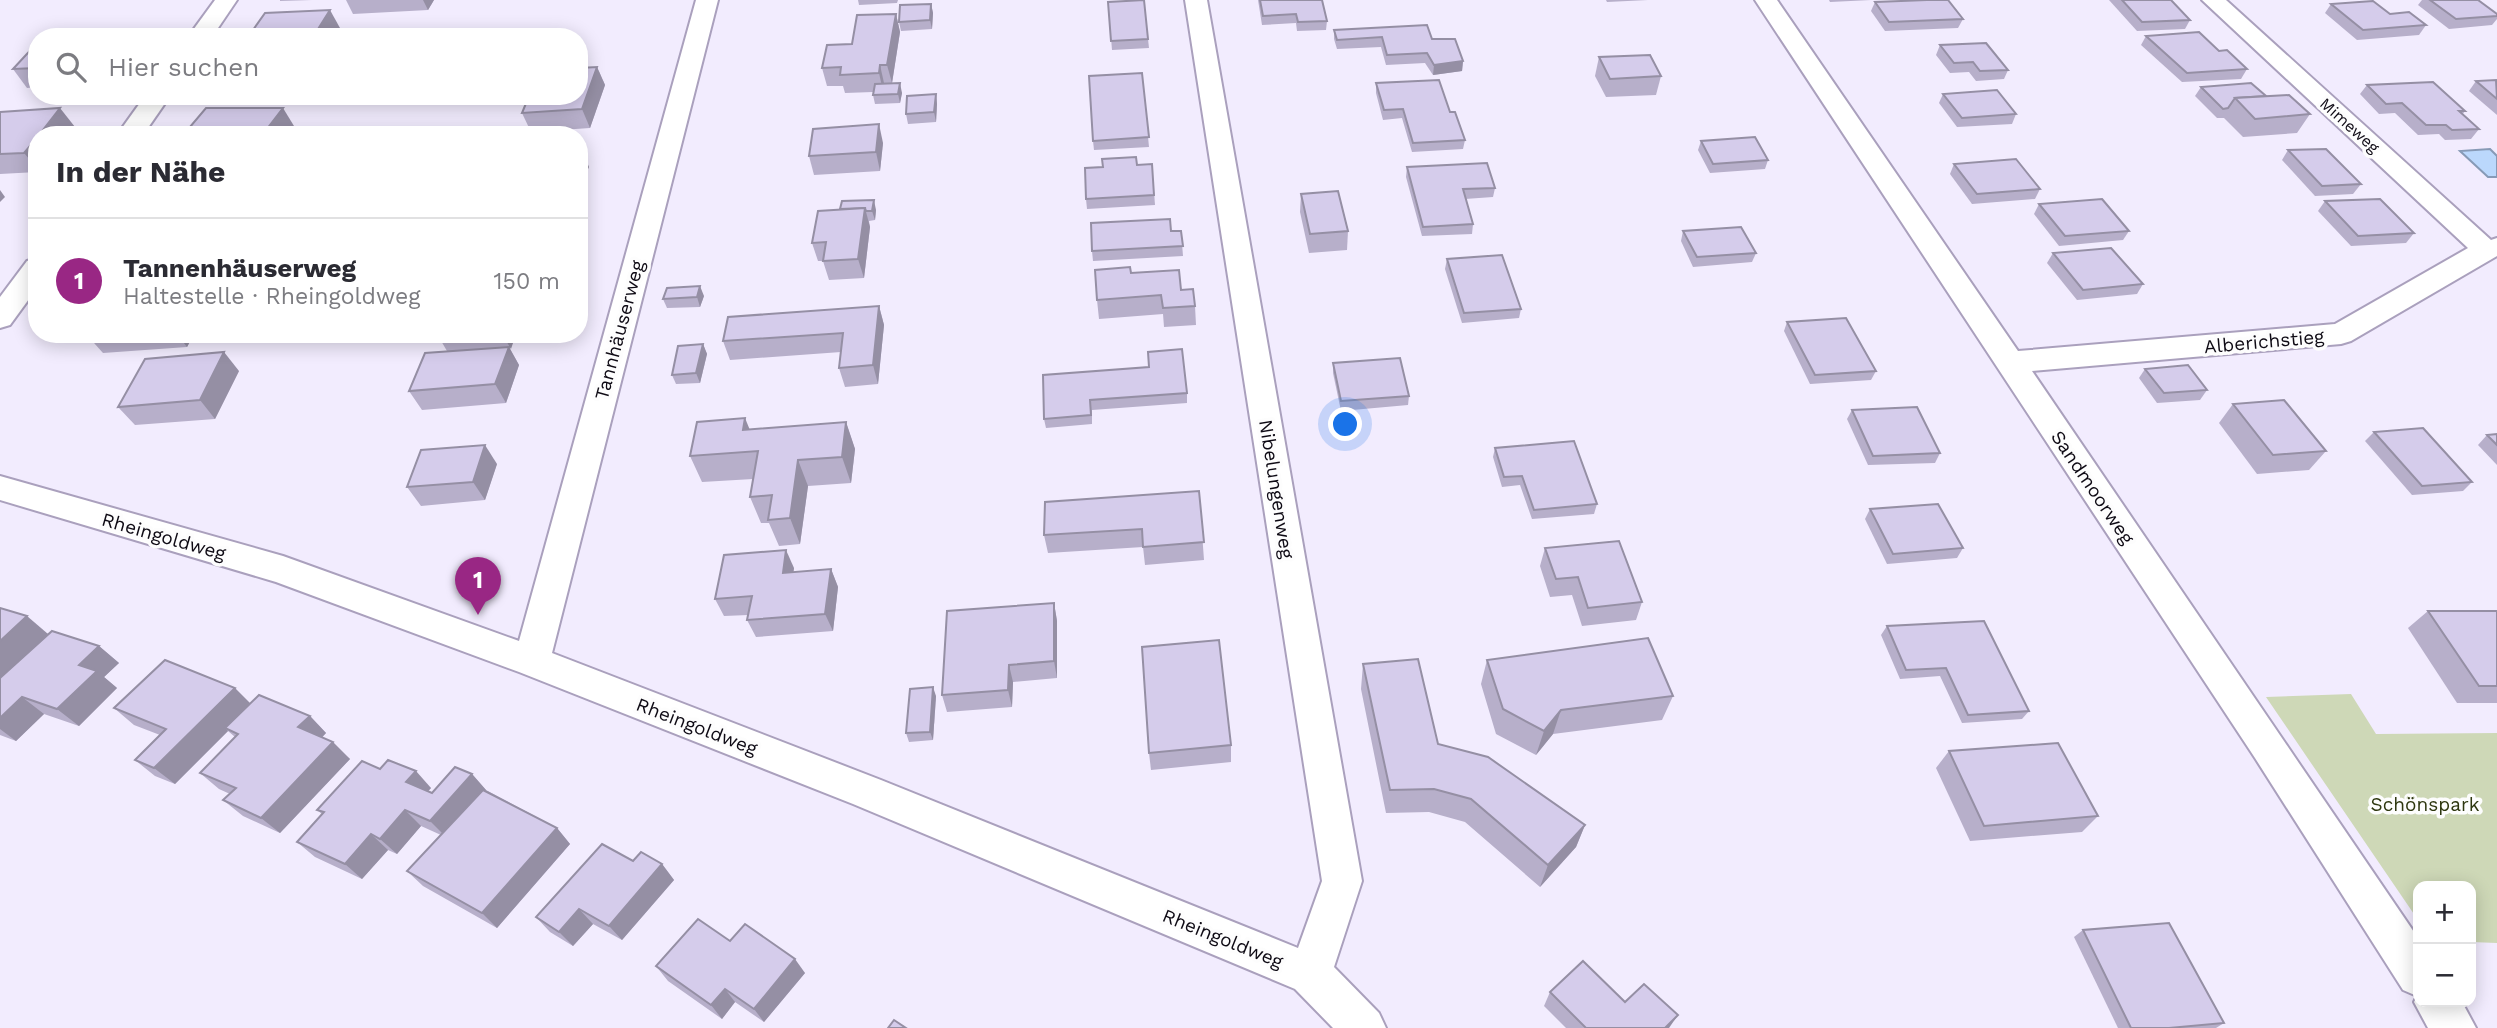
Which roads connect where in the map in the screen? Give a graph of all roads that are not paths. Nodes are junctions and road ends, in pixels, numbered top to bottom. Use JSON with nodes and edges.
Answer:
{"nodes":[{"id":1,"x":226,"y":0,"type":"edge"},
{"id":2,"x":707,"y":0,"type":"edge"},
{"id":3,"x":1196,"y":0,"type":"edge"},
{"id":4,"x":1766,"y":0,"type":"edge"},
{"id":5,"x":2213,"y":0,"type":"edge"},
{"id":6,"x":206,"y":28,"type":"edge"},
{"id":7,"x":152,"y":105,"type":"edge"},
{"id":8,"x":136,"y":126,"type":"edge"},
{"id":9,"x":2492,"y":248,"type":"edge"},
{"id":10,"x":28,"y":279,"type":"edge"},
{"id":11,"x":0,"y":318,"type":"edge"},
{"id":12,"x":2009,"y":362,"type":"junction"},
{"id":13,"x":0,"y":488,"type":"edge"},
{"id":14,"x":532,"y":661,"type":"junction"},
{"id":15,"x":2413,"y":968,"type":"edge"},
{"id":16,"x":1310,"y":974,"type":"junction"},
{"id":17,"x":2439,"y":1007,"type":"edge"},
{"id":18,"x":1364,"y":1028,"type":"edge"},
{"id":19,"x":2454,"y":1028,"type":"edge"}],
"edges":[{"from":1,"to":6,"type":"street"},
{"from":2,"to":14,"type":"street","name":"Tannhäuserweg"},
{"from":3,"to":16,"type":"street","name":"Nibelungenweg"},
{"from":4,"to":12,"type":"street","name":"Sandmoorweg"},
{"from":5,"to":9,"type":"street","name":"Mimeweg"},
{"from":7,"to":8,"type":"street"},
{"from":9,"to":12,"type":"street","name":"Alberichstieg"},
{"from":10,"to":11,"type":"street"},
{"from":12,"to":15,"type":"street","name":"Sandmoorweg"},
{"from":13,"to":14,"type":"street","name":"Rheingoldweg"},
{"from":14,"to":16,"type":"street","name":"Rheingoldweg"},
{"from":16,"to":18,"type":"street","name":"Rheingoldweg"},
{"from":17,"to":19,"type":"street"}]}
